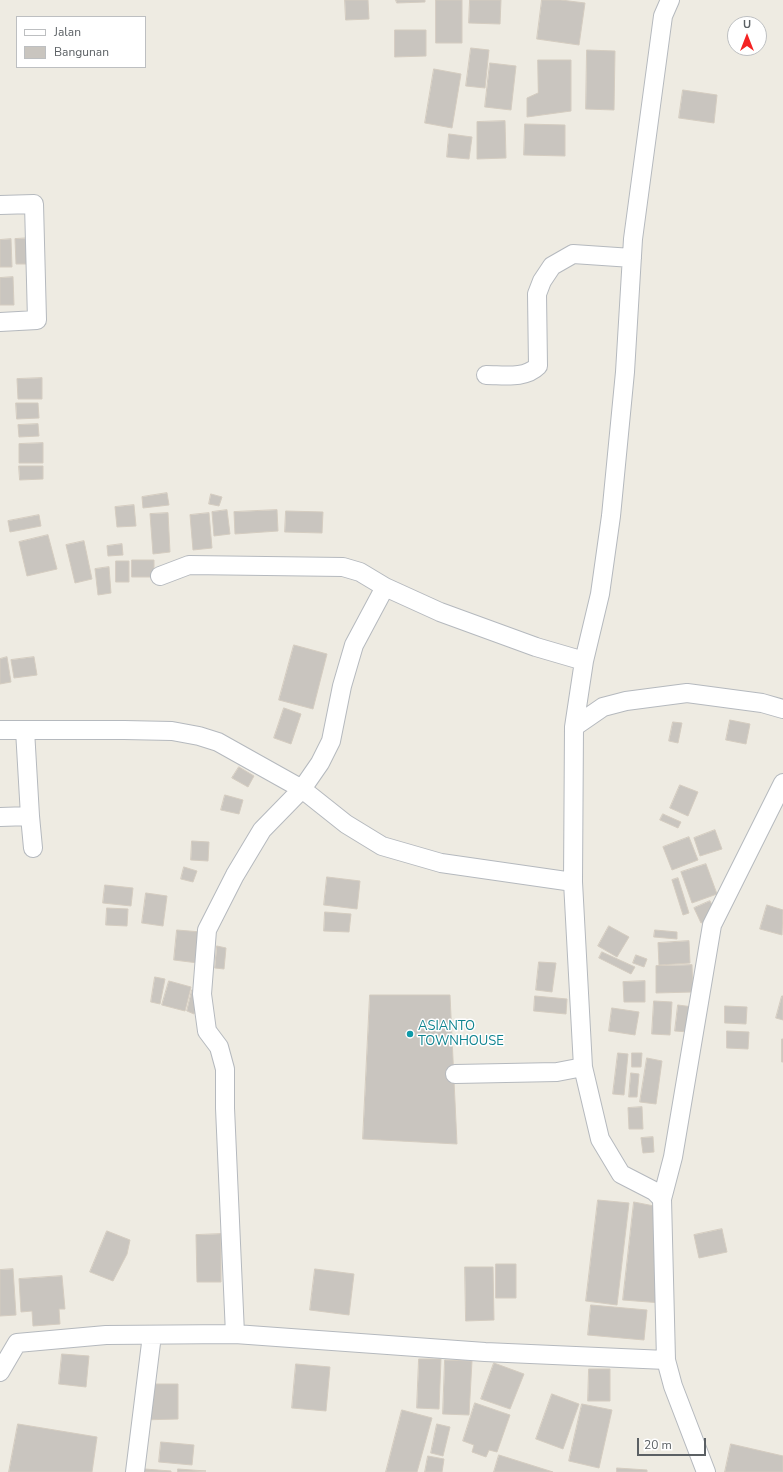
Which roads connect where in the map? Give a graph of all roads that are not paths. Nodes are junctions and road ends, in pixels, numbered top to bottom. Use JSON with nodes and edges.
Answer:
{"nodes":[{"id":1,"x":670,"y":0,"type":"edge"},
{"id":2,"x":0,"y":206,"type":"edge"},
{"id":3,"x":632,"y":258,"type":"junction"},
{"id":4,"x":0,"y":322,"type":"edge"},
{"id":5,"x":486,"y":375,"type":"dead end"},
{"id":6,"x":160,"y":576,"type":"dead end"},
{"id":7,"x":385,"y":587,"type":"junction"},
{"id":8,"x":584,"y":661,"type":"junction"},
{"id":9,"x":783,"y":709,"type":"edge"},
{"id":10,"x":574,"y":726,"type":"junction"},
{"id":11,"x":0,"y":730,"type":"edge"},
{"id":12,"x":25,"y":730,"type":"junction"},
{"id":13,"x":783,"y":783,"type":"edge"},
{"id":14,"x":302,"y":789,"type":"junction"},
{"id":15,"x":30,"y":816,"type":"junction"},
{"id":16,"x":0,"y":817,"type":"edge"},
{"id":17,"x":33,"y":848,"type":"dead end"},
{"id":18,"x":573,"y":882,"type":"junction"},
{"id":19,"x":583,"y":1067,"type":"junction"},
{"id":20,"x":455,"y":1074,"type":"dead end"},
{"id":21,"x":662,"y":1198,"type":"junction"},
{"id":22,"x":235,"y":1334,"type":"junction"},
{"id":23,"x":152,"y":1335,"type":"junction"},
{"id":24,"x":666,"y":1360,"type":"junction"},
{"id":25,"x":0,"y":1372,"type":"edge"},
{"id":26,"x":135,"y":1472,"type":"edge"},
{"id":27,"x":706,"y":1472,"type":"edge"}],
"edges":[{"from":1,"to":3,"type":"street"},
{"from":2,"to":4,"type":"street"},
{"from":3,"to":5,"type":"street"},
{"from":3,"to":8,"type":"street"},
{"from":6,"to":7,"type":"street"},
{"from":7,"to":8,"type":"street"},
{"from":7,"to":14,"type":"street"},
{"from":8,"to":10,"type":"street"},
{"from":9,"to":10,"type":"street"},
{"from":10,"to":18,"type":"street"},
{"from":11,"to":12,"type":"street"},
{"from":12,"to":14,"type":"street"},
{"from":12,"to":15,"type":"street"},
{"from":13,"to":21,"type":"street"},
{"from":14,"to":18,"type":"street"},
{"from":14,"to":22,"type":"street"},
{"from":15,"to":16,"type":"street"},
{"from":15,"to":17,"type":"street"},
{"from":18,"to":19,"type":"street"},
{"from":19,"to":20,"type":"street"},
{"from":19,"to":21,"type":"street"},
{"from":21,"to":24,"type":"street"},
{"from":22,"to":23,"type":"street"},
{"from":22,"to":24,"type":"street"},
{"from":23,"to":25,"type":"street"},
{"from":23,"to":26,"type":"street"},
{"from":24,"to":27,"type":"street"}]}
